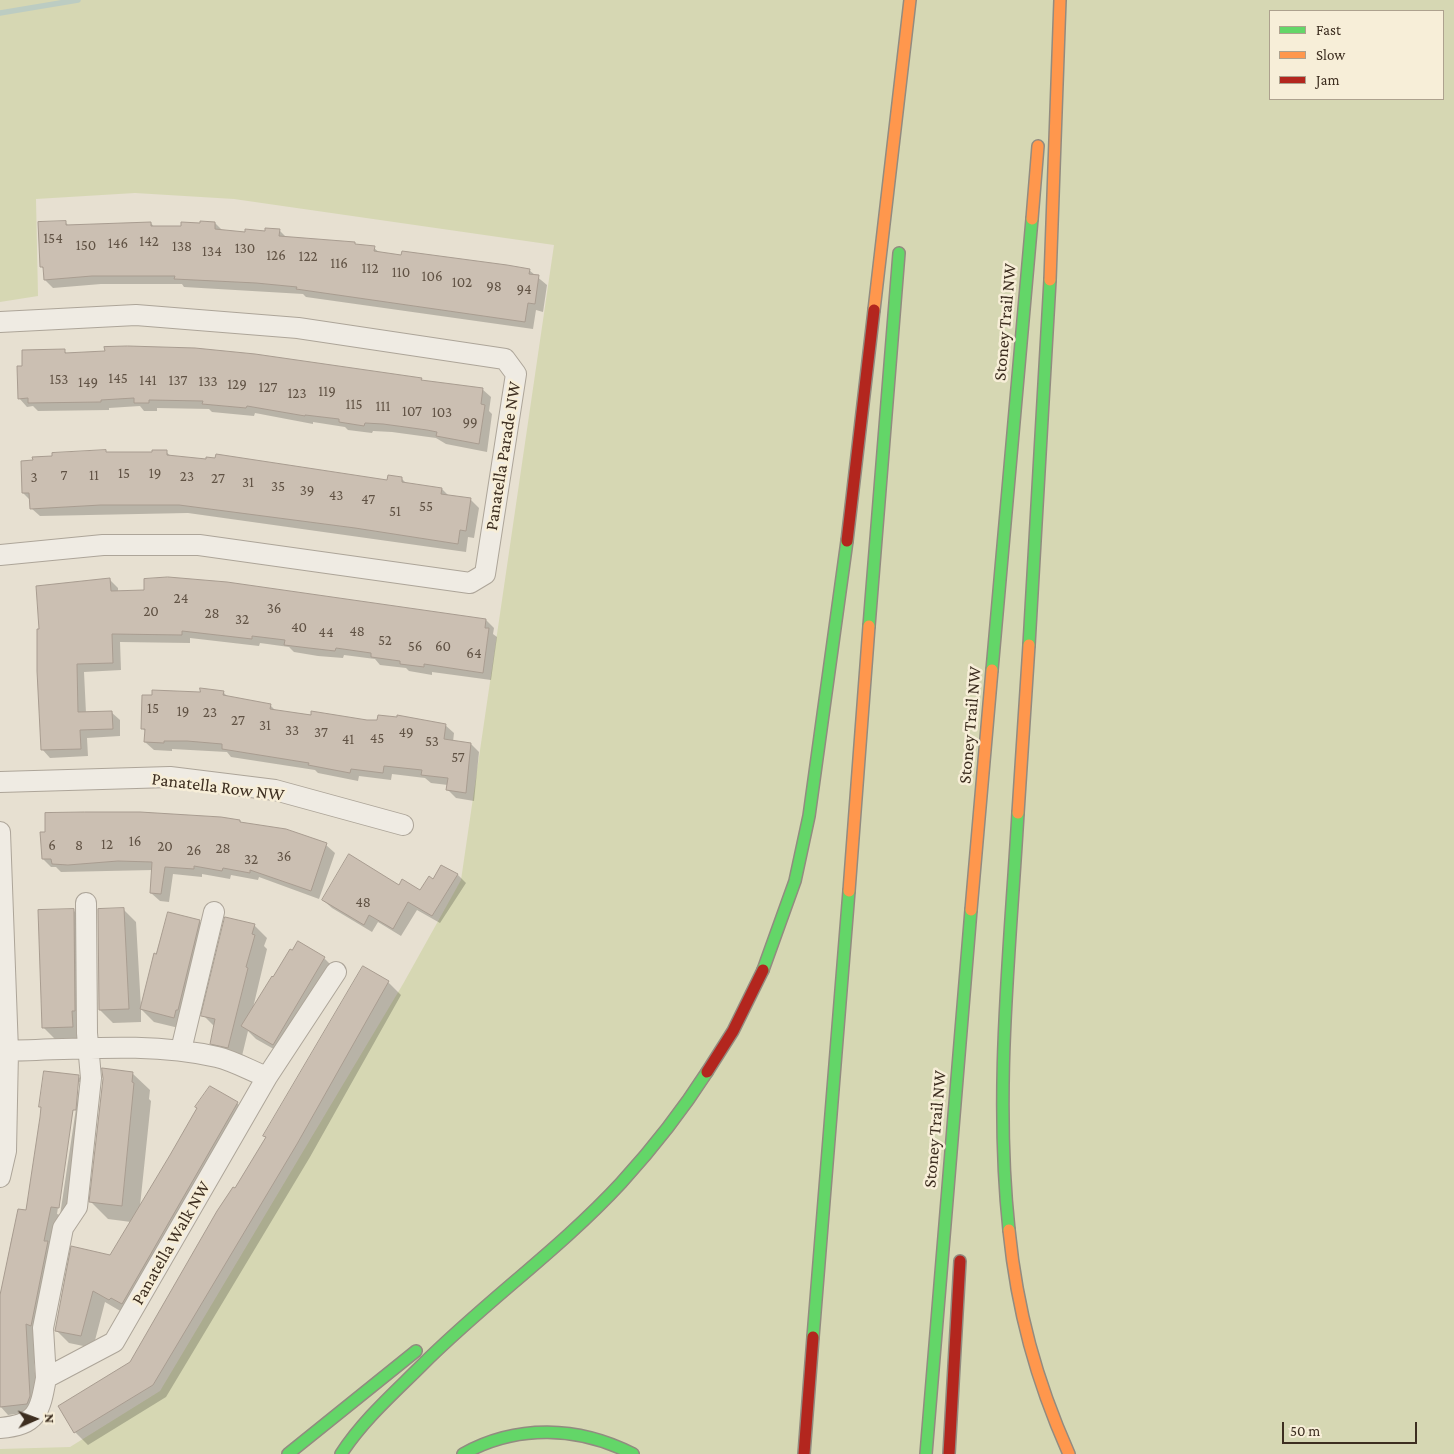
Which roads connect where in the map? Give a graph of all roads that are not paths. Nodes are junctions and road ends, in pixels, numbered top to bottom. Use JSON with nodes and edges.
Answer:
{"nodes":[{"id":1,"x":910,"y":0,"type":"edge"},
{"id":2,"x":919,"y":0,"type":"edge"},
{"id":3,"x":1050,"y":0,"type":"edge"},
{"id":4,"x":1060,"y":0,"type":"edge"},
{"id":5,"x":1046,"y":49,"type":"dead end"},
{"id":6,"x":913,"y":79,"type":"dead end"},
{"id":7,"x":1038,"y":138,"type":"dead end"},
{"id":8,"x":900,"y":238,"type":"dead end"},
{"id":9,"x":0,"y":322,"type":"edge"},
{"id":10,"x":0,"y":555,"type":"edge"},
{"id":11,"x":0,"y":782,"type":"edge"},
{"id":12,"x":403,"y":825,"type":"dead end"},
{"id":13,"x":0,"y":832,"type":"edge"},
{"id":14,"x":86,"y":903,"type":"dead end"},
{"id":15,"x":214,"y":912,"type":"dead end"},
{"id":16,"x":336,"y":972,"type":"dead end"},
{"id":17,"x":959,"y":1046,"type":"junction"},
{"id":18,"x":89,"y":1047,"type":"junction"},
{"id":19,"x":181,"y":1050,"type":"junction"},
{"id":20,"x":4,"y":1051,"type":"edge"},
{"id":21,"x":267,"y":1077,"type":"junction"},
{"id":22,"x":962,"y":1174,"type":"dead end"},
{"id":23,"x":0,"y":1177,"type":"edge"},
{"id":24,"x":961,"y":1252,"type":"dead end"},
{"id":25,"x":456,"y":1331,"type":"junction"},
{"id":26,"x":439,"y":1333,"type":"dead end"},
{"id":27,"x":424,"y":1344,"type":"dead end"},
{"id":28,"x":46,"y":1378,"type":"junction"},
{"id":29,"x":0,"y":1428,"type":"edge"},
{"id":30,"x":288,"y":1454,"type":"edge"},
{"id":31,"x":341,"y":1454,"type":"edge"},
{"id":32,"x":462,"y":1454,"type":"edge"},
{"id":33,"x":632,"y":1454,"type":"edge"},
{"id":34,"x":804,"y":1454,"type":"edge"},
{"id":35,"x":926,"y":1454,"type":"edge"},
{"id":36,"x":949,"y":1454,"type":"edge"},
{"id":37,"x":1069,"y":1454,"type":"edge"}],
"edges":[{"from":1,"to":25,"type":"highway"},
{"from":2,"to":6,"type":"highway"},
{"from":3,"to":5,"type":"highway"},
{"from":4,"to":37,"type":"highway"},
{"from":7,"to":17,"type":"highway","name":"Stoney Trail NW"},
{"from":8,"to":34,"type":"highway"},
{"from":9,"to":10,"type":"street","name":"Panatella Parade NW"},
{"from":11,"to":12,"type":"street","name":"Panatella Row NW"},
{"from":13,"to":20,"type":"street"},
{"from":14,"to":18,"type":"street"},
{"from":15,"to":19,"type":"street"},
{"from":16,"to":21,"type":"street","name":"Panatella Walk NW"},
{"from":17,"to":22,"type":"highway"},
{"from":17,"to":35,"type":"highway","name":"Stoney Trail NW"},
{"from":18,"to":19,"type":"street"},
{"from":18,"to":20,"type":"street"},
{"from":18,"to":28,"type":"street"},
{"from":19,"to":21,"type":"street"},
{"from":20,"to":23,"type":"street"},
{"from":21,"to":28,"type":"street","name":"Panatella Walk NW"},
{"from":24,"to":36,"type":"highway"},
{"from":25,"to":26,"type":"highway"},
{"from":25,"to":31,"type":"highway"},
{"from":27,"to":30,"type":"highway"},
{"from":28,"to":29,"type":"street"},
{"from":32,"to":33,"type":"highway"}]}
